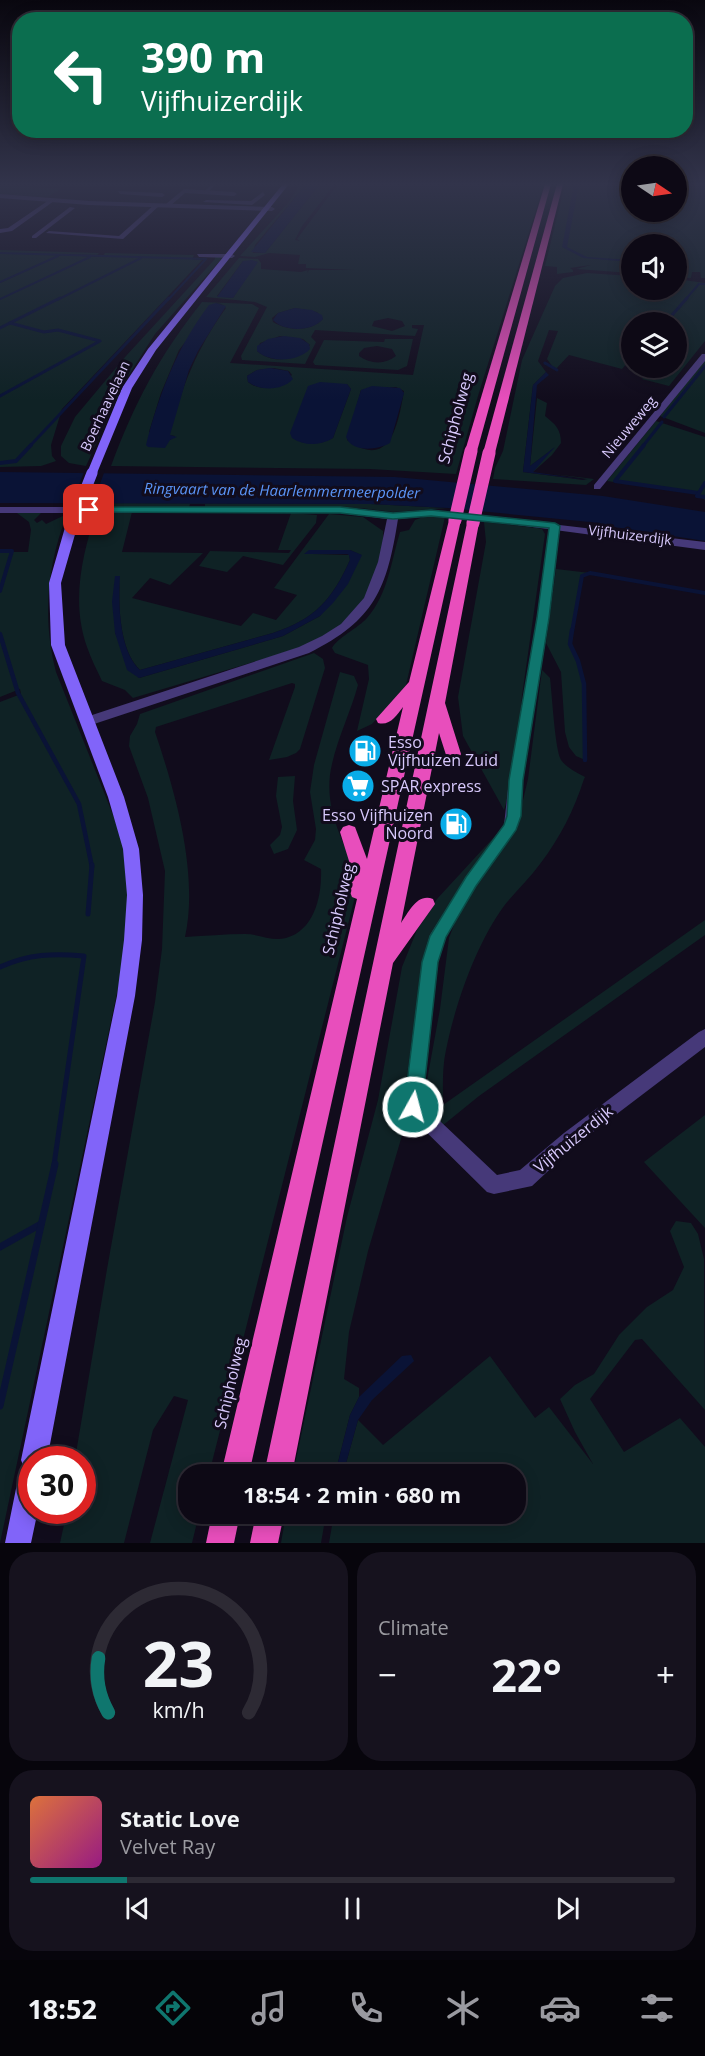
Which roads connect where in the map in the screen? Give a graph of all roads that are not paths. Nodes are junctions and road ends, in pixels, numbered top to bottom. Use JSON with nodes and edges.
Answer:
{"nodes":[{"id":1,"x":229,"y":256,"type":"edge"},
{"id":2,"x":527,"y":256,"type":"edge"},
{"id":3,"x":541,"y":256,"type":"edge"},
{"id":4,"x":705,"y":356,"type":"edge"},
{"id":5,"x":597,"y":487,"type":"dead end"},
{"id":6,"x":0,"y":510,"type":"edge"},
{"id":7,"x":393,"y":516,"type":"junction"},
{"id":8,"x":555,"y":526,"type":"junction"},
{"id":9,"x":705,"y":546,"type":"edge"},
{"id":10,"x":417,"y":684,"type":"junction"},
{"id":11,"x":438,"y":702,"type":"junction"},
{"id":12,"x":384,"y":719,"type":"dead end"},
{"id":13,"x":88,"y":720,"type":"junction"},
{"id":14,"x":453,"y":754,"type":"dead end"},
{"id":15,"x":349,"y":832,"type":"dead end"},
{"id":16,"x":426,"y":904,"type":"dead end"},
{"id":17,"x":357,"y":938,"type":"junction"},
{"id":18,"x":384,"y":960,"type":"junction"},
{"id":19,"x":705,"y":1037,"type":"edge"},
{"id":20,"x":37,"y":1446,"type":"edge"},
{"id":21,"x":237,"y":1464,"type":"edge"},
{"id":22,"x":280,"y":1464,"type":"edge"},
{"id":23,"x":22,"y":1524,"type":"edge"},
{"id":24,"x":224,"y":1524,"type":"edge"},
{"id":25,"x":268,"y":1524,"type":"edge"},
{"id":26,"x":18,"y":1543,"type":"edge"},
{"id":27,"x":220,"y":1543,"type":"edge"},
{"id":28,"x":264,"y":1543,"type":"edge"}],
"edges":[{"from":1,"to":13,"type":"main road","name":"Boerhaavelaan","bridge":true},
{"from":2,"to":10,"type":"highway","name":"Schipholweg","bridge":true},
{"from":3,"to":11,"type":"highway","bridge":true},
{"from":4,"to":5,"type":"street","name":"Nieuweweg"},
{"from":6,"to":7,"type":"street","name":"Vijfhuizerdijk"},
{"from":7,"to":8,"type":"street","name":"Vijfhuizerdijk"},
{"from":7,"to":13,"type":"street"},
{"from":8,"to":9,"type":"street","name":"Vijfhuizerdijk"},
{"from":8,"to":19,"type":"street","name":"Vijfhuizerdijk"},
{"from":10,"to":12,"type":"highway"},
{"from":10,"to":17,"type":"highway","name":"Schipholweg"},
{"from":11,"to":14,"type":"highway"},
{"from":11,"to":18,"type":"highway"},
{"from":13,"to":20,"type":"main road"},
{"from":15,"to":17,"type":"highway"},
{"from":16,"to":18,"type":"highway"},
{"from":17,"to":21,"type":"highway","name":"Schipholweg"},
{"from":18,"to":22,"type":"highway"},
{"from":23,"to":26,"type":"main road"},
{"from":24,"to":27,"type":"highway"},
{"from":25,"to":28,"type":"highway"}]}
